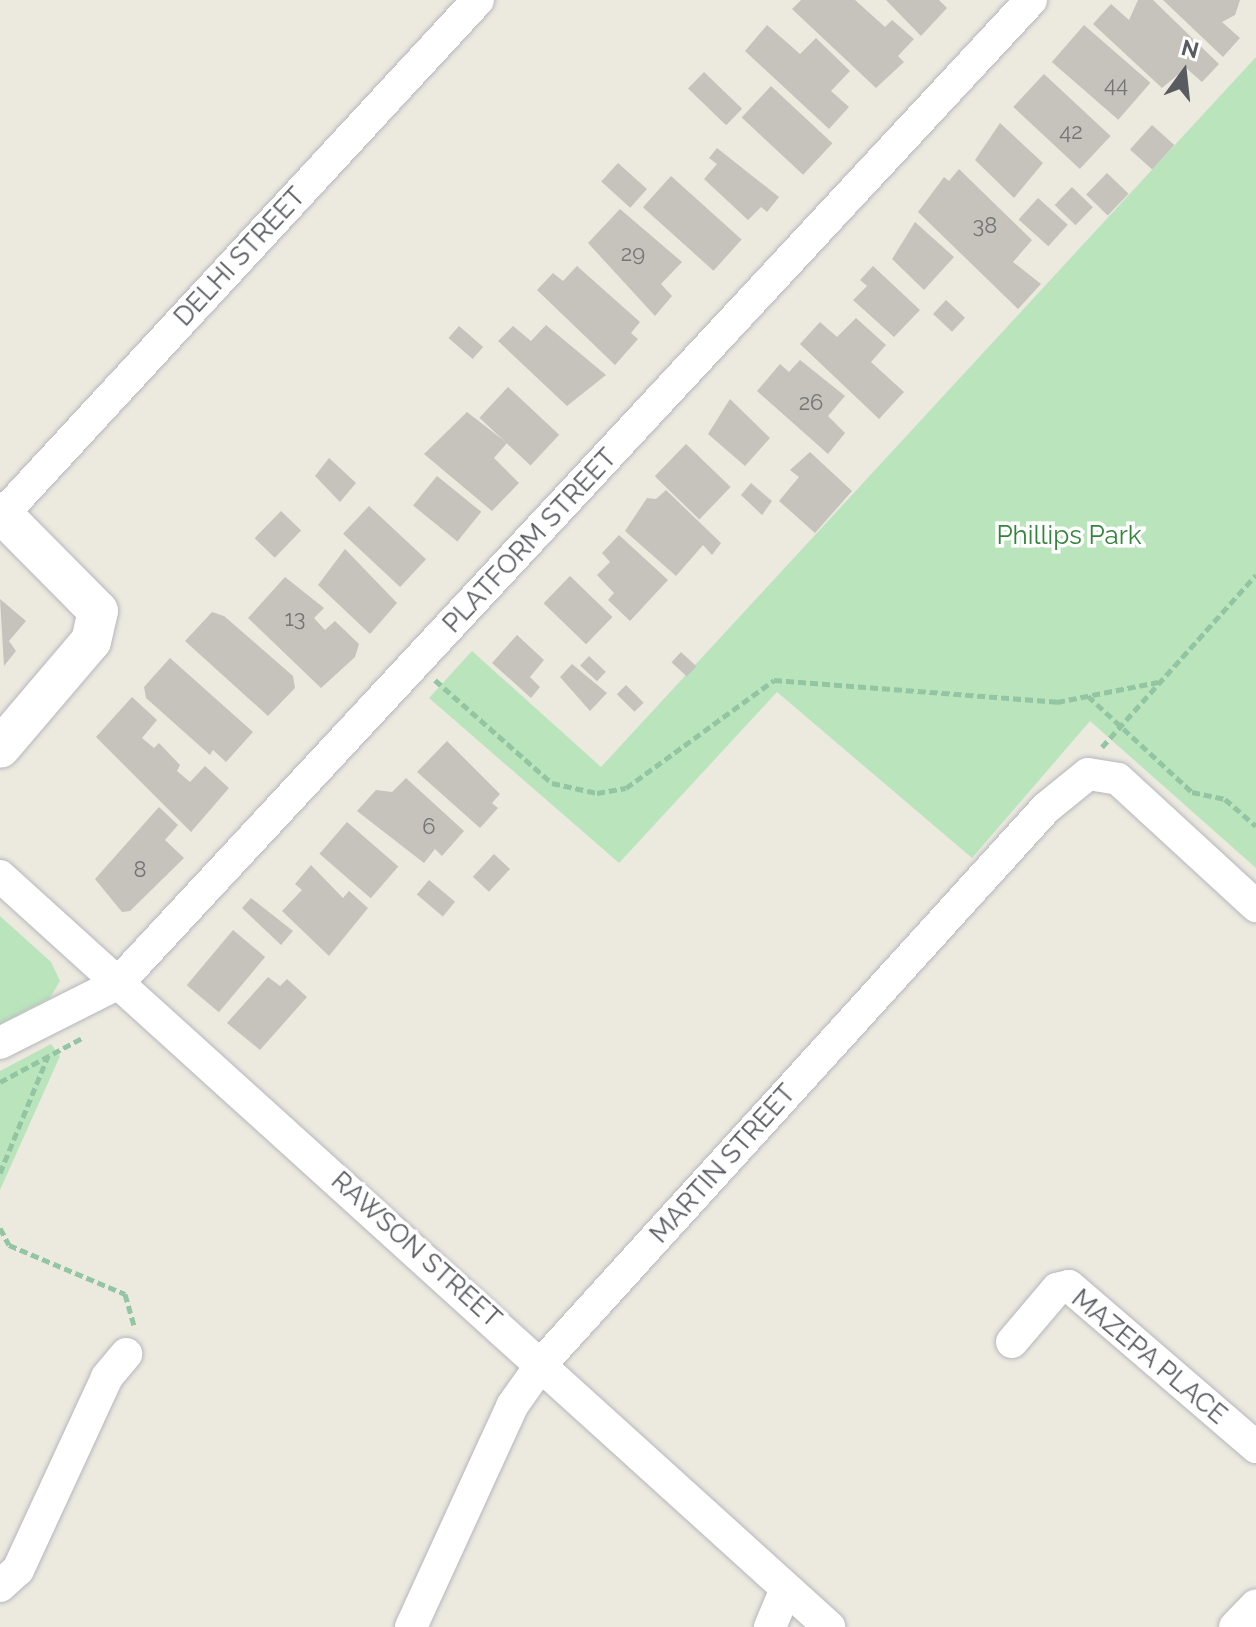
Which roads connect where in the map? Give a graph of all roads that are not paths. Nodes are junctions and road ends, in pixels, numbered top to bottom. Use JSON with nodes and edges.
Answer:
{"nodes":[{"id":1,"x":478,"y":0,"type":"edge"},
{"id":2,"x":1031,"y":0,"type":"edge"},
{"id":3,"x":1,"y":513,"type":"edge"},
{"id":4,"x":0,"y":748,"type":"edge"},
{"id":5,"x":0,"y":876,"type":"edge"},
{"id":6,"x":1256,"y":906,"type":"edge"},
{"id":7,"x":117,"y":984,"type":"junction"},
{"id":8,"x":0,"y":1043,"type":"edge"},
{"id":9,"x":1012,"y":1342,"type":"dead end"},
{"id":10,"x":126,"y":1354,"type":"road end"},
{"id":11,"x":543,"y":1362,"type":"junction"},
{"id":12,"x":1256,"y":1447,"type":"edge"},
{"id":13,"x":0,"y":1586,"type":"edge"},
{"id":14,"x":786,"y":1589,"type":"junction"},
{"id":15,"x":1256,"y":1605,"type":"edge"},
{"id":16,"x":411,"y":1627,"type":"edge"},
{"id":17,"x":770,"y":1627,"type":"edge"},
{"id":18,"x":829,"y":1627,"type":"edge"},
{"id":19,"x":1235,"y":1627,"type":"edge"}],
"edges":[{"from":1,"to":3,"type":"street","name":"DELHI STREET"},
{"from":2,"to":7,"type":"street","name":"PLATFORM STREET"},
{"from":3,"to":4,"type":"street"},
{"from":5,"to":7,"type":"street","name":"RAWSON STREET"},
{"from":6,"to":11,"type":"street","name":"MARTIN STREET"},
{"from":7,"to":8,"type":"street","name":"PLATFORM STREET"},
{"from":7,"to":11,"type":"street","name":"RAWSON STREET"},
{"from":9,"to":12,"type":"street","name":"MAZEPA PLACE"},
{"from":10,"to":13,"type":"street"},
{"from":11,"to":14,"type":"street","name":"RAWSON STREET"},
{"from":11,"to":16,"type":"street","name":"MARTIN STREET"},
{"from":14,"to":17,"type":"street"},
{"from":14,"to":18,"type":"street","name":"RAWSON STREET"},
{"from":15,"to":19,"type":"street"}]}
